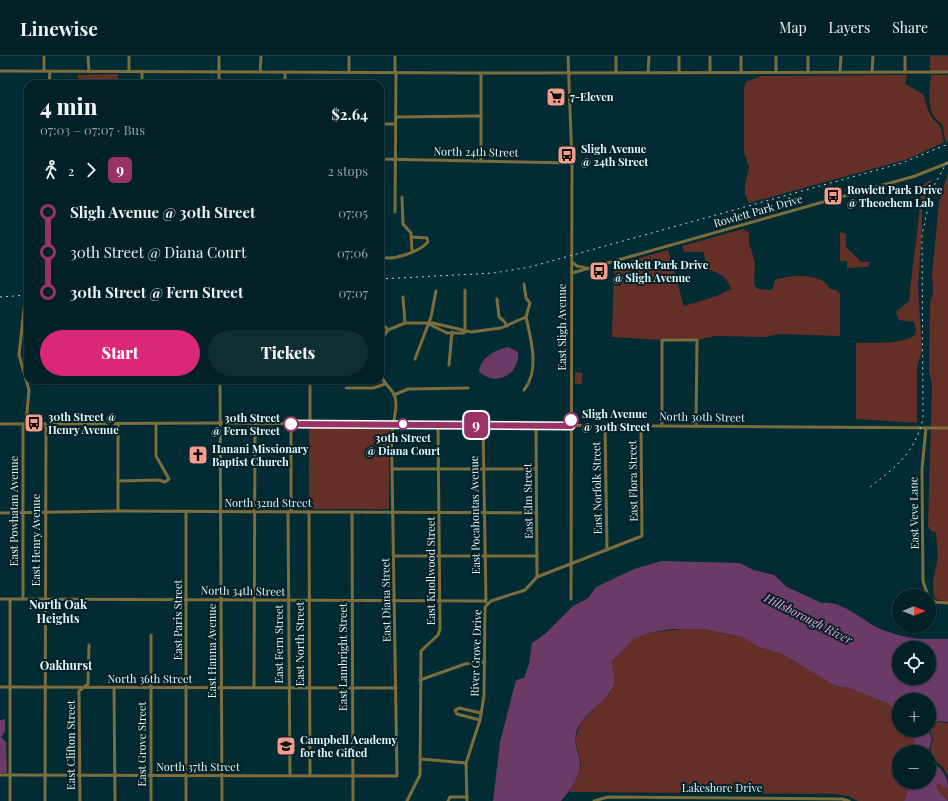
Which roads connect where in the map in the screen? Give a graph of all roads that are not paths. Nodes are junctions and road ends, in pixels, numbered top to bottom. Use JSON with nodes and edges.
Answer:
{"nodes":[{"id":1,"x":44,"y":56,"type":"edge"},
{"id":2,"x":88,"y":56,"type":"edge"},
{"id":3,"x":129,"y":56,"type":"edge"},
{"id":4,"x":219,"y":56,"type":"edge"},
{"id":5,"x":260,"y":56,"type":"edge"},
{"id":6,"x":349,"y":56,"type":"edge"},
{"id":7,"x":395,"y":56,"type":"edge"},
{"id":8,"x":568,"y":56,"type":"edge"},
{"id":9,"x":616,"y":56,"type":"edge"},
{"id":10,"x":649,"y":56,"type":"edge"},
{"id":11,"x":679,"y":56,"type":"edge"},
{"id":12,"x":710,"y":56,"type":"edge"},
{"id":13,"x":741,"y":56,"type":"edge"},
{"id":14,"x":776,"y":56,"type":"edge"},
{"id":15,"x":808,"y":56,"type":"edge"},
{"id":16,"x":841,"y":56,"type":"edge"},
{"id":17,"x":873,"y":56,"type":"edge"},
{"id":18,"x":905,"y":56,"type":"edge"},
{"id":19,"x":0,"y":71,"type":"edge"},
{"id":20,"x":44,"y":71,"type":"junction"},
{"id":21,"x":50,"y":71,"type":"junction"},
{"id":22,"x":89,"y":71,"type":"junction"},
{"id":23,"x":129,"y":71,"type":"junction"},
{"id":24,"x":142,"y":71,"type":"junction"},
{"id":25,"x":219,"y":72,"type":"junction"},
{"id":26,"x":260,"y":72,"type":"junction"},
{"id":27,"x":285,"y":72,"type":"junction"},
{"id":28,"x":349,"y":72,"type":"junction"},
{"id":29,"x":396,"y":72,"type":"junction"},
{"id":30,"x":679,"y":72,"type":"junction"},
{"id":31,"x":710,"y":72,"type":"junction"},
{"id":32,"x":741,"y":72,"type":"junction"},
{"id":33,"x":776,"y":72,"type":"junction"},
{"id":34,"x":808,"y":72,"type":"junction"},
{"id":35,"x":840,"y":72,"type":"junction"},
{"id":36,"x":872,"y":72,"type":"junction"},
{"id":37,"x":905,"y":72,"type":"junction"},
{"id":38,"x":948,"y":72,"type":"edge"},
{"id":39,"x":482,"y":73,"type":"junction"},
{"id":40,"x":569,"y":73,"type":"junction"},
{"id":41,"x":616,"y":73,"type":"junction"},
{"id":42,"x":648,"y":73,"type":"junction"},
{"id":43,"x":49,"y":80,"type":"edge"},
{"id":44,"x":142,"y":80,"type":"edge"},
{"id":45,"x":219,"y":80,"type":"edge"},
{"id":46,"x":285,"y":80,"type":"edge"},
{"id":47,"x":481,"y":116,"type":"junction"},
{"id":48,"x":396,"y":117,"type":"junction"},
{"id":49,"x":384,"y":124,"type":"edge"},
{"id":50,"x":395,"y":124,"type":"junction"},
{"id":51,"x":384,"y":159,"type":"edge"},
{"id":52,"x":395,"y":159,"type":"junction"},
{"id":53,"x":481,"y":161,"type":"junction"},
{"id":54,"x":572,"y":163,"type":"junction"},
{"id":55,"x":948,"y":163,"type":"edge"},
{"id":56,"x":402,"y":197,"type":"dead end"},
{"id":57,"x":396,"y":212,"type":"dead end"},
{"id":58,"x":412,"y":237,"type":"junction"},
{"id":59,"x":412,"y":251,"type":"junction"},
{"id":60,"x":384,"y":257,"type":"edge"},
{"id":61,"x":572,"y":262,"type":"junction"},
{"id":62,"x":588,"y":268,"type":"junction"},
{"id":63,"x":572,"y":273,"type":"junction"},
{"id":64,"x":524,"y":284,"type":"dead end"},
{"id":65,"x":465,"y":290,"type":"dead end"},
{"id":66,"x":436,"y":291,"type":"dead end"},
{"id":67,"x":403,"y":297,"type":"dead end"},
{"id":68,"x":497,"y":299,"type":"dead end"},
{"id":69,"x":24,"y":309,"type":"edge"},
{"id":70,"x":526,"y":317,"type":"junction"},
{"id":71,"x":405,"y":323,"type":"junction"},
{"id":72,"x":429,"y":324,"type":"junction"},
{"id":73,"x":384,"y":326,"type":"edge"},
{"id":74,"x":507,"y":326,"type":"junction"},
{"id":75,"x":452,"y":328,"type":"junction"},
{"id":76,"x":388,"y":330,"type":"junction"},
{"id":77,"x":466,"y":332,"type":"junction"},
{"id":78,"x":452,"y":334,"type":"junction"},
{"id":79,"x":384,"y":336,"type":"edge"},
{"id":80,"x":415,"y":359,"type":"dead end"},
{"id":81,"x":449,"y":365,"type":"dead end"},
{"id":82,"x":23,"y":367,"type":"joint"},
{"id":83,"x":24,"y":371,"type":"edge"},
{"id":84,"x":27,"y":384,"type":"edge"},
{"id":85,"x":220,"y":384,"type":"edge"},
{"id":86,"x":310,"y":384,"type":"edge"},
{"id":87,"x":385,"y":384,"type":"joint"},
{"id":88,"x":346,"y":388,"type":"dead end"},
{"id":89,"x":468,"y":388,"type":"dead end"},
{"id":90,"x":524,"y":390,"type":"dead end"},
{"id":91,"x":394,"y":395,"type":"junction"},
{"id":92,"x":220,"y":423,"type":"junction"},
{"id":93,"x":255,"y":423,"type":"junction"},
{"id":94,"x":0,"y":424,"type":"edge"},
{"id":95,"x":24,"y":424,"type":"junction"},
{"id":96,"x":46,"y":424,"type":"junction"},
{"id":97,"x":118,"y":424,"type":"junction"},
{"id":98,"x":156,"y":424,"type":"junction"},
{"id":99,"x":291,"y":424,"type":"junction"},
{"id":100,"x":310,"y":424,"type":"junction"},
{"id":101,"x":394,"y":424,"type":"junction"},
{"id":102,"x":438,"y":425,"type":"junction"},
{"id":103,"x":483,"y":425,"type":"junction"},
{"id":104,"x":536,"y":426,"type":"junction"},
{"id":105,"x":571,"y":426,"type":"junction"},
{"id":106,"x":605,"y":426,"type":"junction"},
{"id":107,"x":641,"y":426,"type":"junction"},
{"id":108,"x":662,"y":426,"type":"junction"},
{"id":109,"x":696,"y":426,"type":"junction"},
{"id":110,"x":926,"y":428,"type":"junction"},
{"id":111,"x":948,"y":428,"type":"edge"},
{"id":112,"x":438,"y":469,"type":"junction"},
{"id":113,"x":484,"y":469,"type":"junction"},
{"id":114,"x":536,"y":469,"type":"junction"},
{"id":115,"x":392,"y":470,"type":"junction"},
{"id":116,"x":118,"y":481,"type":"junction"},
{"id":117,"x":118,"y":511,"type":"junction"},
{"id":118,"x":186,"y":511,"type":"junction"},
{"id":119,"x":220,"y":511,"type":"junction"},
{"id":120,"x":255,"y":511,"type":"junction"},
{"id":121,"x":45,"y":512,"type":"junction"},
{"id":122,"x":289,"y":512,"type":"junction"},
{"id":123,"x":309,"y":512,"type":"junction"},
{"id":124,"x":352,"y":512,"type":"junction"},
{"id":125,"x":394,"y":512,"type":"junction"},
{"id":126,"x":440,"y":512,"type":"junction"},
{"id":127,"x":0,"y":513,"type":"edge"},
{"id":128,"x":22,"y":513,"type":"junction"},
{"id":129,"x":484,"y":513,"type":"junction"},
{"id":130,"x":537,"y":513,"type":"junction"},
{"id":131,"x":642,"y":536,"type":"joint"},
{"id":132,"x":607,"y":550,"type":"junction"},
{"id":133,"x":394,"y":556,"type":"junction"},
{"id":134,"x":440,"y":556,"type":"junction"},
{"id":135,"x":537,"y":556,"type":"junction"},
{"id":136,"x":484,"y":557,"type":"junction"},
{"id":137,"x":572,"y":563,"type":"junction"},
{"id":138,"x":537,"y":577,"type":"junction"},
{"id":139,"x":926,"y":589,"type":"edge"},
{"id":140,"x":0,"y":599,"type":"edge"},
{"id":141,"x":10,"y":599,"type":"junction"},
{"id":142,"x":22,"y":599,"type":"junction"},
{"id":143,"x":45,"y":599,"type":"junction"},
{"id":144,"x":186,"y":599,"type":"junction"},
{"id":145,"x":571,"y":599,"type":"dead end"},
{"id":146,"x":221,"y":600,"type":"junction"},
{"id":147,"x":254,"y":600,"type":"junction"},
{"id":148,"x":288,"y":600,"type":"junction"},
{"id":149,"x":309,"y":600,"type":"junction"},
{"id":150,"x":352,"y":600,"type":"junction"},
{"id":151,"x":395,"y":601,"type":"junction"},
{"id":152,"x":441,"y":601,"type":"junction"},
{"id":153,"x":486,"y":602,"type":"junction"},
{"id":154,"x":936,"y":602,"type":"edge"},
{"id":155,"x":948,"y":603,"type":"edge"},
{"id":156,"x":151,"y":635,"type":"dead end"},
{"id":157,"x":89,"y":645,"type":"dead end"},
{"id":158,"x":484,"y":662,"type":"junction"},
{"id":159,"x":420,"y":680,"type":"junction"},
{"id":160,"x":0,"y":687,"type":"edge"},
{"id":161,"x":10,"y":687,"type":"junction"},
{"id":162,"x":45,"y":687,"type":"junction"},
{"id":163,"x":83,"y":687,"type":"junction"},
{"id":164,"x":114,"y":688,"type":"junction"},
{"id":165,"x":151,"y":688,"type":"junction"},
{"id":166,"x":187,"y":688,"type":"junction"},
{"id":167,"x":221,"y":688,"type":"junction"},
{"id":168,"x":254,"y":688,"type":"junction"},
{"id":169,"x":289,"y":688,"type":"junction"},
{"id":170,"x":309,"y":688,"type":"junction"},
{"id":171,"x":353,"y":688,"type":"junction"},
{"id":172,"x":396,"y":688,"type":"junction"},
{"id":173,"x":481,"y":713,"type":"junction"},
{"id":174,"x":480,"y":720,"type":"junction"},
{"id":175,"x":421,"y":759,"type":"junction"},
{"id":176,"x":466,"y":763,"type":"junction"},
{"id":177,"x":0,"y":775,"type":"edge"},
{"id":178,"x":10,"y":775,"type":"junction"},
{"id":179,"x":45,"y":775,"type":"junction"},
{"id":180,"x":80,"y":775,"type":"junction"},
{"id":181,"x":290,"y":775,"type":"junction"},
{"id":182,"x":115,"y":776,"type":"junction"},
{"id":183,"x":151,"y":776,"type":"junction"},
{"id":184,"x":187,"y":776,"type":"junction"},
{"id":185,"x":221,"y":776,"type":"junction"},
{"id":186,"x":310,"y":776,"type":"junction"},
{"id":187,"x":353,"y":776,"type":"junction"},
{"id":188,"x":397,"y":776,"type":"joint"},
{"id":189,"x":467,"y":797,"type":"junction"},
{"id":190,"x":702,"y":797,"type":"junction"},
{"id":191,"x":608,"y":799,"type":"edge"},
{"id":192,"x":744,"y":799,"type":"edge"},
{"id":193,"x":785,"y":799,"type":"edge"},
{"id":194,"x":826,"y":800,"type":"edge"},
{"id":195,"x":10,"y":801,"type":"edge"},
{"id":196,"x":45,"y":801,"type":"edge"},
{"id":197,"x":80,"y":801,"type":"edge"},
{"id":198,"x":115,"y":801,"type":"edge"},
{"id":199,"x":151,"y":801,"type":"edge"},
{"id":200,"x":186,"y":801,"type":"edge"},
{"id":201,"x":222,"y":801,"type":"edge"},
{"id":202,"x":353,"y":801,"type":"edge"},
{"id":203,"x":407,"y":801,"type":"edge"},
{"id":204,"x":448,"y":801,"type":"edge"},
{"id":205,"x":467,"y":801,"type":"edge"},
{"id":206,"x":594,"y":801,"type":"edge"},
{"id":207,"x":702,"y":801,"type":"edge"},
{"id":208,"x":849,"y":801,"type":"edge"}],
"edges":[{"from":1,"to":20,"type":"street"},
{"from":2,"to":22,"type":"street"},
{"from":3,"to":23,"type":"street"},
{"from":4,"to":25,"type":"street"},
{"from":5,"to":26,"type":"street"},
{"from":6,"to":28,"type":"street"},
{"from":7,"to":29,"type":"street"},
{"from":8,"to":40,"type":"street","name":"East Sligh Avenue"},
{"from":9,"to":41,"type":"street"},
{"from":10,"to":42,"type":"street"},
{"from":11,"to":30,"type":"street"},
{"from":12,"to":31,"type":"street"},
{"from":13,"to":32,"type":"street"},
{"from":14,"to":33,"type":"street"},
{"from":15,"to":34,"type":"street"},
{"from":16,"to":35,"type":"street"},
{"from":17,"to":36,"type":"street"},
{"from":18,"to":37,"type":"street"},
{"from":19,"to":20,"type":"street"},
{"from":20,"to":21,"type":"street"},
{"from":21,"to":22,"type":"street"},
{"from":21,"to":43,"type":"street"},
{"from":22,"to":23,"type":"street"},
{"from":23,"to":24,"type":"street"},
{"from":24,"to":25,"type":"street"},
{"from":24,"to":44,"type":"street"},
{"from":25,"to":26,"type":"street"},
{"from":25,"to":45,"type":"street"},
{"from":26,"to":27,"type":"street"},
{"from":27,"to":28,"type":"street"},
{"from":27,"to":46,"type":"street"},
{"from":28,"to":29,"type":"street"},
{"from":29,"to":39,"type":"street"},
{"from":29,"to":48,"type":"street"},
{"from":30,"to":31,"type":"street"},
{"from":30,"to":42,"type":"street"},
{"from":31,"to":32,"type":"street"},
{"from":32,"to":33,"type":"street"},
{"from":33,"to":34,"type":"street"},
{"from":34,"to":35,"type":"street"},
{"from":35,"to":36,"type":"street"},
{"from":36,"to":37,"type":"street"},
{"from":37,"to":38,"type":"street"},
{"from":39,"to":40,"type":"street"},
{"from":39,"to":47,"type":"street"},
{"from":40,"to":41,"type":"street"},
{"from":40,"to":54,"type":"street","name":"East Sligh Avenue"},
{"from":41,"to":42,"type":"street"},
{"from":47,"to":48,"type":"street"},
{"from":47,"to":53,"type":"street"},
{"from":48,"to":50,"type":"street"},
{"from":49,"to":50,"type":"street"},
{"from":50,"to":52,"type":"street"},
{"from":51,"to":52,"type":"street","name":"North 24th Street"},
{"from":52,"to":53,"type":"street","name":"North 24th Street"},
{"from":52,"to":57,"type":"street"},
{"from":53,"to":54,"type":"street","name":"North 24th Street"},
{"from":54,"to":61,"type":"street","name":"East Sligh Avenue"},
{"from":55,"to":62,"type":"street","name":"Rowlett Park Drive"},
{"from":56,"to":58,"type":"street"},
{"from":58,"to":59,"type":"street"},
{"from":58,"to":59,"type":"street"},
{"from":59,"to":60,"type":"street"},
{"from":61,"to":62,"type":"street"},
{"from":61,"to":63,"type":"street","name":"East Sligh Avenue"},
{"from":62,"to":63,"type":"street","name":"Rowlett Park Drive"},
{"from":63,"to":105,"type":"street","name":"East Sligh Avenue"},
{"from":64,"to":70,"type":"street"},
{"from":65,"to":77,"type":"street"},
{"from":66,"to":72,"type":"street"},
{"from":67,"to":71,"type":"street"},
{"from":68,"to":74,"type":"street"},
{"from":69,"to":82,"type":"street"},
{"from":70,"to":74,"type":"street"},
{"from":70,"to":90,"type":"street"},
{"from":71,"to":72,"type":"street"},
{"from":71,"to":76,"type":"street"},
{"from":72,"to":75,"type":"street"},
{"from":72,"to":78,"type":"street"},
{"from":72,"to":80,"type":"street"},
{"from":73,"to":76,"type":"street"},
{"from":74,"to":77,"type":"street"},
{"from":75,"to":77,"type":"street"},
{"from":75,"to":78,"type":"street"},
{"from":76,"to":79,"type":"street"},
{"from":77,"to":78,"type":"street"},
{"from":78,"to":81,"type":"street"},
{"from":82,"to":83,"type":"street"},
{"from":84,"to":95,"type":"street"},
{"from":85,"to":92,"type":"street","name":"East Hanna Avenue"},
{"from":86,"to":100,"type":"street"},
{"from":87,"to":88,"type":"street"},
{"from":87,"to":91,"type":"street"},
{"from":89,"to":91,"type":"street"},
{"from":91,"to":101,"type":"street","name":"East Diana Street"},
{"from":92,"to":93,"type":"street","name":"North 30th Street"},
{"from":92,"to":98,"type":"street","name":"North 30th Street"},
{"from":92,"to":119,"type":"street","name":"East Hanna Avenue"},
{"from":93,"to":99,"type":"street","name":"North 30th Street"},
{"from":93,"to":120,"type":"street"},
{"from":94,"to":95,"type":"street","name":"North 30th Street"},
{"from":95,"to":96,"type":"street","name":"North 30th Street"},
{"from":95,"to":128,"type":"street","name":"East Powhatan Avenue"},
{"from":96,"to":97,"type":"street","name":"North 30th Street"},
{"from":96,"to":121,"type":"street","name":"East Henry Avenue"},
{"from":97,"to":98,"type":"street","name":"North 30th Street"},
{"from":97,"to":116,"type":"street"},
{"from":98,"to":116,"type":"street"},
{"from":99,"to":100,"type":"street","name":"North 30th Street"},
{"from":99,"to":122,"type":"street","name":"East Fern Street"},
{"from":100,"to":101,"type":"street","name":"North 30th Street"},
{"from":101,"to":102,"type":"street","name":"North 30th Street"},
{"from":101,"to":115,"type":"street","name":"East Diana Street"},
{"from":102,"to":103,"type":"street","name":"North 30th Street"},
{"from":102,"to":112,"type":"street","name":"East Knollwood Street"},
{"from":103,"to":104,"type":"street","name":"North 30th Street"},
{"from":103,"to":113,"type":"street","name":"East Pocahontas Avenue"},
{"from":104,"to":105,"type":"street","name":"North 30th Street"},
{"from":104,"to":114,"type":"street","name":"East Elm Street"},
{"from":105,"to":106,"type":"street","name":"North 30th Street"},
{"from":105,"to":137,"type":"street","name":"East Sligh Avenue"},
{"from":106,"to":107,"type":"street","name":"North 30th Street"},
{"from":106,"to":132,"type":"street","name":"East Norfolk Street"},
{"from":107,"to":108,"type":"street","name":"North 30th Street"},
{"from":107,"to":131,"type":"street","name":"East Flora Street"},
{"from":108,"to":109,"type":"street","name":"North 30th Street"},
{"from":108,"to":109,"type":"street"},
{"from":109,"to":110,"type":"street","name":"North 30th Street"},
{"from":110,"to":111,"type":"street","name":"North 30th Street"},
{"from":110,"to":139,"type":"street","name":"East Veve Lane"},
{"from":112,"to":113,"type":"street"},
{"from":112,"to":115,"type":"street"},
{"from":112,"to":126,"type":"street","name":"East Knollwood Street"},
{"from":113,"to":114,"type":"street"},
{"from":113,"to":129,"type":"street","name":"East Pocahontas Avenue"},
{"from":114,"to":130,"type":"street","name":"East Elm Street"},
{"from":115,"to":125,"type":"street","name":"East Diana Street"},
{"from":116,"to":117,"type":"street"},
{"from":117,"to":118,"type":"street","name":"North 32nd Street"},
{"from":117,"to":121,"type":"street","name":"North 32nd Street"},
{"from":118,"to":119,"type":"street","name":"North 32nd Street"},
{"from":118,"to":144,"type":"street","name":"East Paris Street"},
{"from":119,"to":120,"type":"street","name":"North 32nd Street"},
{"from":119,"to":146,"type":"street","name":"East Hanna Avenue"},
{"from":120,"to":122,"type":"street","name":"North 32nd Street"},
{"from":120,"to":147,"type":"street"},
{"from":121,"to":128,"type":"street","name":"North 32nd Street"},
{"from":121,"to":143,"type":"street","name":"East Henry Avenue"},
{"from":122,"to":123,"type":"street","name":"North 32nd Street"},
{"from":122,"to":148,"type":"street","name":"East Fern Street"},
{"from":123,"to":124,"type":"street","name":"North 32nd Street"},
{"from":123,"to":149,"type":"street","name":"East North Street"},
{"from":124,"to":125,"type":"street","name":"North 32nd Street"},
{"from":124,"to":150,"type":"street","name":"East Lambright Street"},
{"from":125,"to":126,"type":"street","name":"North 32nd Street"},
{"from":125,"to":133,"type":"street","name":"East Diana Street"},
{"from":126,"to":129,"type":"street","name":"North 32nd Street"},
{"from":126,"to":134,"type":"street","name":"East Knollwood Street"},
{"from":127,"to":128,"type":"street","name":"North 32nd Street"},
{"from":128,"to":142,"type":"street","name":"East Powhatan Avenue"},
{"from":129,"to":130,"type":"street","name":"North 32nd Street"},
{"from":129,"to":136,"type":"street","name":"East Pocahontas Avenue"},
{"from":130,"to":135,"type":"street","name":"East Elm Street"},
{"from":131,"to":132,"type":"street","name":"River Grove Drive"},
{"from":132,"to":137,"type":"street","name":"River Grove Drive"},
{"from":133,"to":134,"type":"street"},
{"from":133,"to":151,"type":"street","name":"East Diana Street"},
{"from":134,"to":136,"type":"street"},
{"from":134,"to":152,"type":"street","name":"East Knollwood Street"},
{"from":135,"to":136,"type":"street"},
{"from":135,"to":138,"type":"street","name":"East Elm Street"},
{"from":136,"to":153,"type":"street","name":"East Pocahontas Avenue"},
{"from":137,"to":138,"type":"street","name":"River Grove Drive"},
{"from":137,"to":145,"type":"street","name":"East Sligh Avenue"},
{"from":138,"to":153,"type":"street","name":"River Grove Drive"},
{"from":140,"to":141,"type":"street","name":"North 34th Street"},
{"from":141,"to":142,"type":"street","name":"North 34th Street"},
{"from":141,"to":161,"type":"street"},
{"from":142,"to":143,"type":"street","name":"North 34th Street"},
{"from":143,"to":144,"type":"street","name":"North 34th Street"},
{"from":143,"to":162,"type":"street","name":"East Henry Avenue"},
{"from":144,"to":146,"type":"street","name":"North 34th Street"},
{"from":144,"to":166,"type":"street","name":"East Paris Street"},
{"from":146,"to":147,"type":"street","name":"North 34th Street"},
{"from":146,"to":167,"type":"street","name":"East Hanna Avenue"},
{"from":147,"to":148,"type":"street","name":"North 34th Street"},
{"from":147,"to":168,"type":"street"},
{"from":148,"to":149,"type":"street","name":"North 34th Street"},
{"from":148,"to":169,"type":"street","name":"East Fern Street"},
{"from":149,"to":150,"type":"street","name":"North 34th Street"},
{"from":149,"to":170,"type":"street","name":"East North Street"},
{"from":150,"to":151,"type":"street","name":"North 34th Street"},
{"from":150,"to":171,"type":"street","name":"East Lambright Street"},
{"from":151,"to":152,"type":"street","name":"North 34th Street"},
{"from":151,"to":172,"type":"street","name":"East Diana Street"},
{"from":152,"to":153,"type":"street","name":"North 34th Street"},
{"from":152,"to":159,"type":"street","name":"East Knollwood Street"},
{"from":153,"to":158,"type":"street","name":"River Grove Drive"},
{"from":154,"to":155,"type":"street","name":"East Veve Lane"},
{"from":156,"to":165,"type":"street","name":"East Grove Street"},
{"from":157,"to":163,"type":"street","name":"East Clifton Street"},
{"from":158,"to":159,"type":"street"},
{"from":158,"to":173,"type":"street","name":"River Grove Drive"},
{"from":159,"to":175,"type":"street","name":"East Knollwood Street"},
{"from":160,"to":161,"type":"street","name":"North 36th Street"},
{"from":161,"to":162,"type":"street","name":"North 36th Street"},
{"from":161,"to":178,"type":"street"},
{"from":162,"to":163,"type":"street","name":"North 36th Street"},
{"from":162,"to":179,"type":"street","name":"East Henry Avenue"},
{"from":163,"to":164,"type":"street","name":"North 36th Street"},
{"from":163,"to":180,"type":"street","name":"East Clifton Street"},
{"from":164,"to":165,"type":"street","name":"North 36th Street"},
{"from":164,"to":182,"type":"street"},
{"from":165,"to":166,"type":"street","name":"North 36th Street"},
{"from":165,"to":183,"type":"street","name":"East Grove Street"},
{"from":166,"to":167,"type":"street","name":"North 36th Street"},
{"from":166,"to":184,"type":"street","name":"East Paris Street"},
{"from":167,"to":168,"type":"street","name":"North 36th Street"},
{"from":167,"to":185,"type":"street","name":"East Hanna Avenue"},
{"from":168,"to":169,"type":"street","name":"North 36th Street"},
{"from":169,"to":170,"type":"street","name":"North 36th Street"},
{"from":169,"to":181,"type":"street","name":"East Fern Street"},
{"from":170,"to":171,"type":"street","name":"North 36th Street"},
{"from":170,"to":186,"type":"street","name":"East North Street"},
{"from":171,"to":172,"type":"street","name":"North 36th Street"},
{"from":171,"to":187,"type":"street","name":"East Lambright Street"},
{"from":172,"to":188,"type":"street","name":"East Diana Street"},
{"from":173,"to":174,"type":"street","name":"River Grove Drive"},
{"from":173,"to":174,"type":"street"},
{"from":174,"to":176,"type":"street","name":"River Grove Drive"},
{"from":175,"to":176,"type":"street"},
{"from":175,"to":203,"type":"street","name":"East Knollwood Street"},
{"from":176,"to":189,"type":"street","name":"River Grove Drive"},
{"from":177,"to":178,"type":"street","name":"North 37th Street"},
{"from":178,"to":179,"type":"street","name":"North 37th Street"},
{"from":178,"to":195,"type":"street"},
{"from":179,"to":180,"type":"street","name":"North 37th Street"},
{"from":179,"to":196,"type":"street","name":"East Henry Avenue"},
{"from":180,"to":182,"type":"street","name":"North 37th Street"},
{"from":180,"to":197,"type":"street","name":"East Clifton Street"},
{"from":181,"to":185,"type":"street","name":"North 37th Street"},
{"from":181,"to":186,"type":"street","name":"North 37th Street"},
{"from":182,"to":183,"type":"street","name":"North 37th Street"},
{"from":182,"to":198,"type":"street"},
{"from":183,"to":184,"type":"street","name":"North 37th Street"},
{"from":183,"to":199,"type":"street","name":"East Grove Street"},
{"from":184,"to":185,"type":"street","name":"North 37th Street"},
{"from":184,"to":200,"type":"street","name":"East Paris Street"},
{"from":185,"to":201,"type":"street","name":"East Hanna Avenue"},
{"from":186,"to":187,"type":"street","name":"North 37th Street"},
{"from":187,"to":188,"type":"street","name":"North 37th Street"},
{"from":187,"to":202,"type":"street","name":"East Lambright Street"},
{"from":189,"to":204,"type":"street"},
{"from":189,"to":205,"type":"street","name":"River Grove Drive"},
{"from":190,"to":191,"type":"street","name":"Lakeshore Drive"},
{"from":190,"to":192,"type":"street","name":"Lakeshore Drive"},
{"from":190,"to":207,"type":"street"},
{"from":191,"to":206,"type":"street","name":"Lakeshore Drive"},
{"from":192,"to":193,"type":"street","name":"Lakeshore Drive"},
{"from":193,"to":194,"type":"street","name":"Lakeshore Drive"},
{"from":194,"to":208,"type":"street","name":"Lakeshore Drive"}]}
